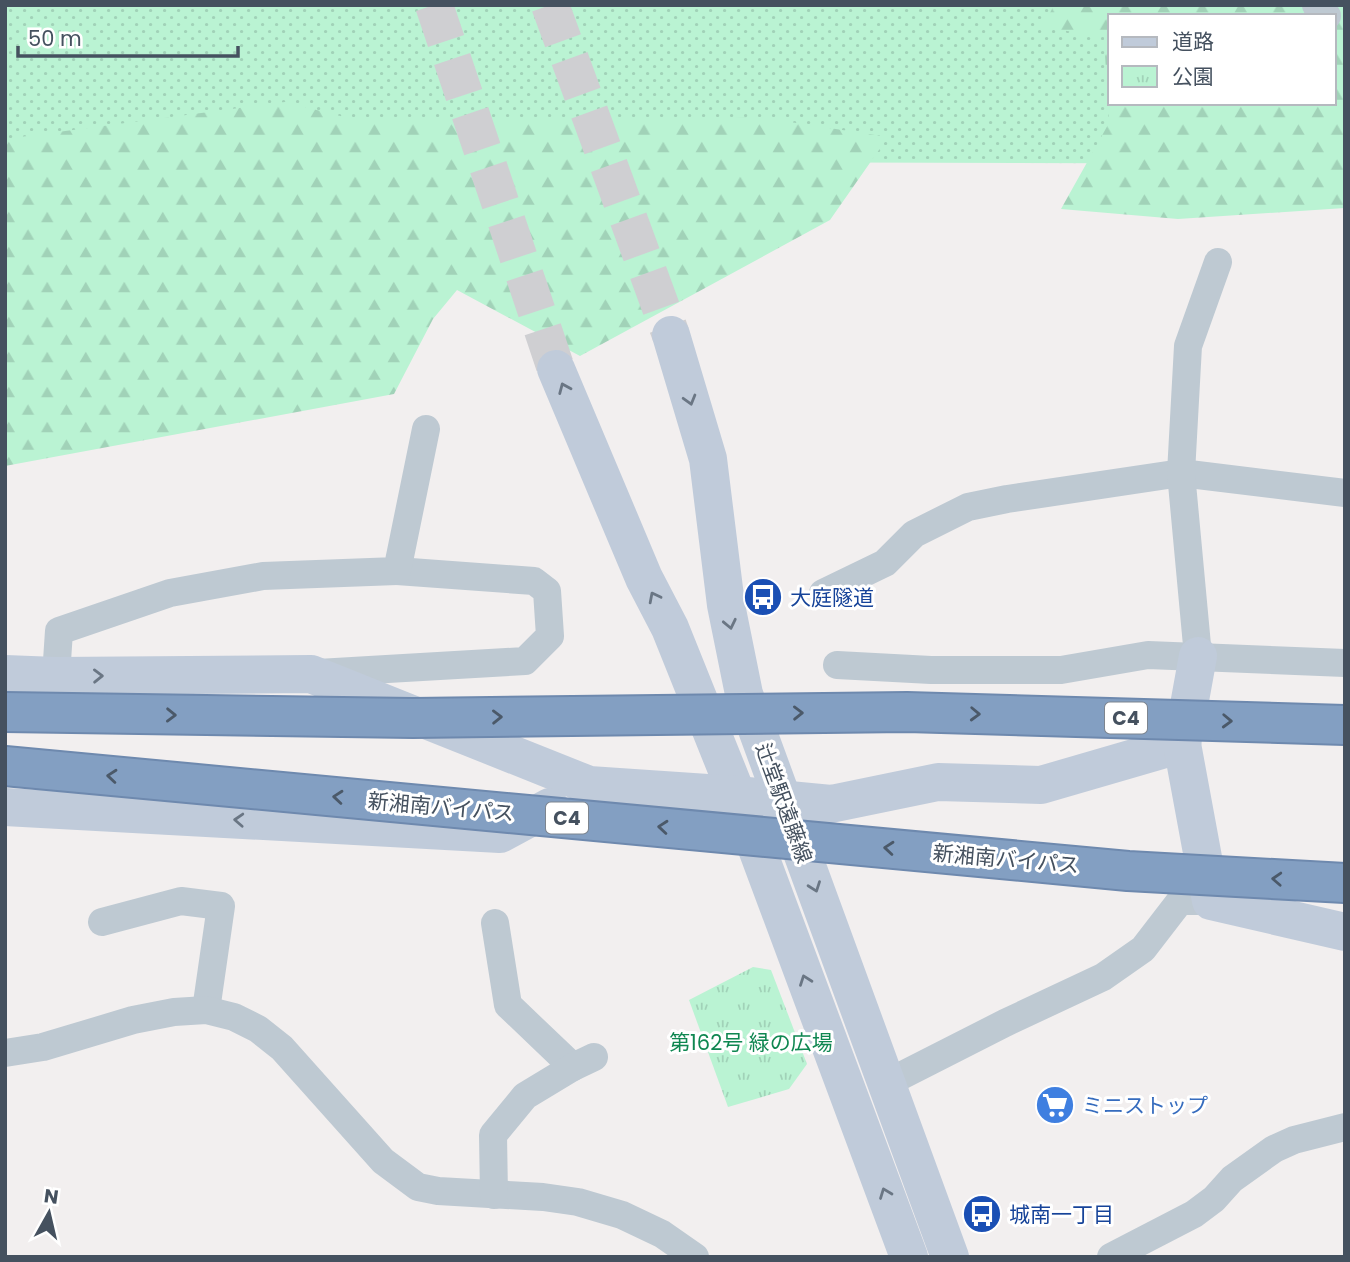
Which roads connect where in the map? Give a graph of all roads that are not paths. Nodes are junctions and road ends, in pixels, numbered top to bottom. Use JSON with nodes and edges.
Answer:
{"nodes":[{"id":1,"x":1218,"y":262,"type":"dead end"},
{"id":2,"x":671,"y":335,"type":"tunnel mouth"},
{"id":3,"x":556,"y":369,"type":"tunnel mouth"},
{"id":4,"x":426,"y":429,"type":"dead end"},
{"id":5,"x":1181,"y":473,"type":"junction"},
{"id":6,"x":1345,"y":493,"type":"edge"},
{"id":7,"x":397,"y":571,"type":"junction"},
{"id":8,"x":823,"y":593,"type":"dead end"},
{"id":9,"x":1198,"y":656,"type":"junction"},
{"id":10,"x":1345,"y":663,"type":"edge"},
{"id":11,"x":837,"y":665,"type":"dead end"},
{"id":12,"x":5,"y":674,"type":"edge"},
{"id":13,"x":312,"y":674,"type":"junction"},
{"id":14,"x":56,"y":676,"type":"junction"},
{"id":15,"x":5,"y":712,"type":"edge"},
{"id":16,"x":1345,"y":725,"type":"edge"},
{"id":17,"x":1182,"y":744,"type":"junction"},
{"id":18,"x":5,"y":766,"type":"edge"},
{"id":19,"x":589,"y":786,"type":"junction"},
{"id":20,"x":737,"y":795,"type":"junction"},
{"id":21,"x":783,"y":800,"type":"junction"},
{"id":22,"x":5,"y":807,"type":"edge"},
{"id":23,"x":1345,"y":883,"type":"edge"},
{"id":24,"x":1212,"y":901,"type":"junction"},
{"id":25,"x":102,"y":922,"type":"dead end"},
{"id":26,"x":495,"y":923,"type":"dead end"},
{"id":27,"x":1345,"y":932,"type":"edge"},
{"id":28,"x":206,"y":1010,"type":"junction"},
{"id":29,"x":5,"y":1053,"type":"edge"},
{"id":30,"x":887,"y":1083,"type":"junction"},
{"id":31,"x":1345,"y":1127,"type":"edge"},
{"id":32,"x":494,"y":1195,"type":"junction"},
{"id":33,"x":695,"y":1257,"type":"edge"},
{"id":34,"x":909,"y":1257,"type":"edge"},
{"id":35,"x":950,"y":1257,"type":"edge"},
{"id":36,"x":1111,"y":1257,"type":"edge"}],
"edges":[{"from":1,"to":5,"type":"street"},
{"from":2,"to":21,"type":"street","name":"辻堂駅遠藤線","one_way":true},
{"from":20,"to":3,"type":"street","name":"辻堂駅遠藤線","one_way":true},
{"from":4,"to":7,"type":"street"},
{"from":5,"to":6,"type":"street"},
{"from":5,"to":8,"type":"street"},
{"from":5,"to":9,"type":"street"},
{"from":7,"to":13,"type":"street"},
{"from":7,"to":14,"type":"street"},
{"from":9,"to":10,"type":"street"},
{"from":9,"to":11,"type":"street"},
{"from":9,"to":17,"type":"street"},
{"from":12,"to":14,"type":"street"},
{"from":14,"to":13,"type":"street","one_way":true},
{"from":13,"to":19,"type":"street"},
{"from":15,"to":16,"type":"highway","number":"C4","one_way":true,"bridge":true},
{"from":17,"to":21,"type":"street"},
{"from":17,"to":24,"type":"street"},
{"from":23,"to":18,"type":"highway","name":"新湘南バイパス","number":"C4","one_way":true,"bridge":true},
{"from":19,"to":20,"type":"street"},
{"from":19,"to":22,"type":"street","one_way":true},
{"from":20,"to":21,"type":"street"},
{"from":34,"to":20,"type":"street","name":"辻堂駅遠藤線","one_way":true},
{"from":21,"to":30,"type":"street","name":"辻堂駅遠藤線","one_way":true},
{"from":24,"to":27,"type":"street"},
{"from":24,"to":30,"type":"street"},
{"from":25,"to":28,"type":"street"},
{"from":26,"to":32,"type":"street"},
{"from":28,"to":29,"type":"street"},
{"from":28,"to":32,"type":"street"},
{"from":30,"to":35,"type":"street","name":"辻堂駅遠藤線"},
{"from":31,"to":36,"type":"street"},
{"from":32,"to":33,"type":"street"}]}
